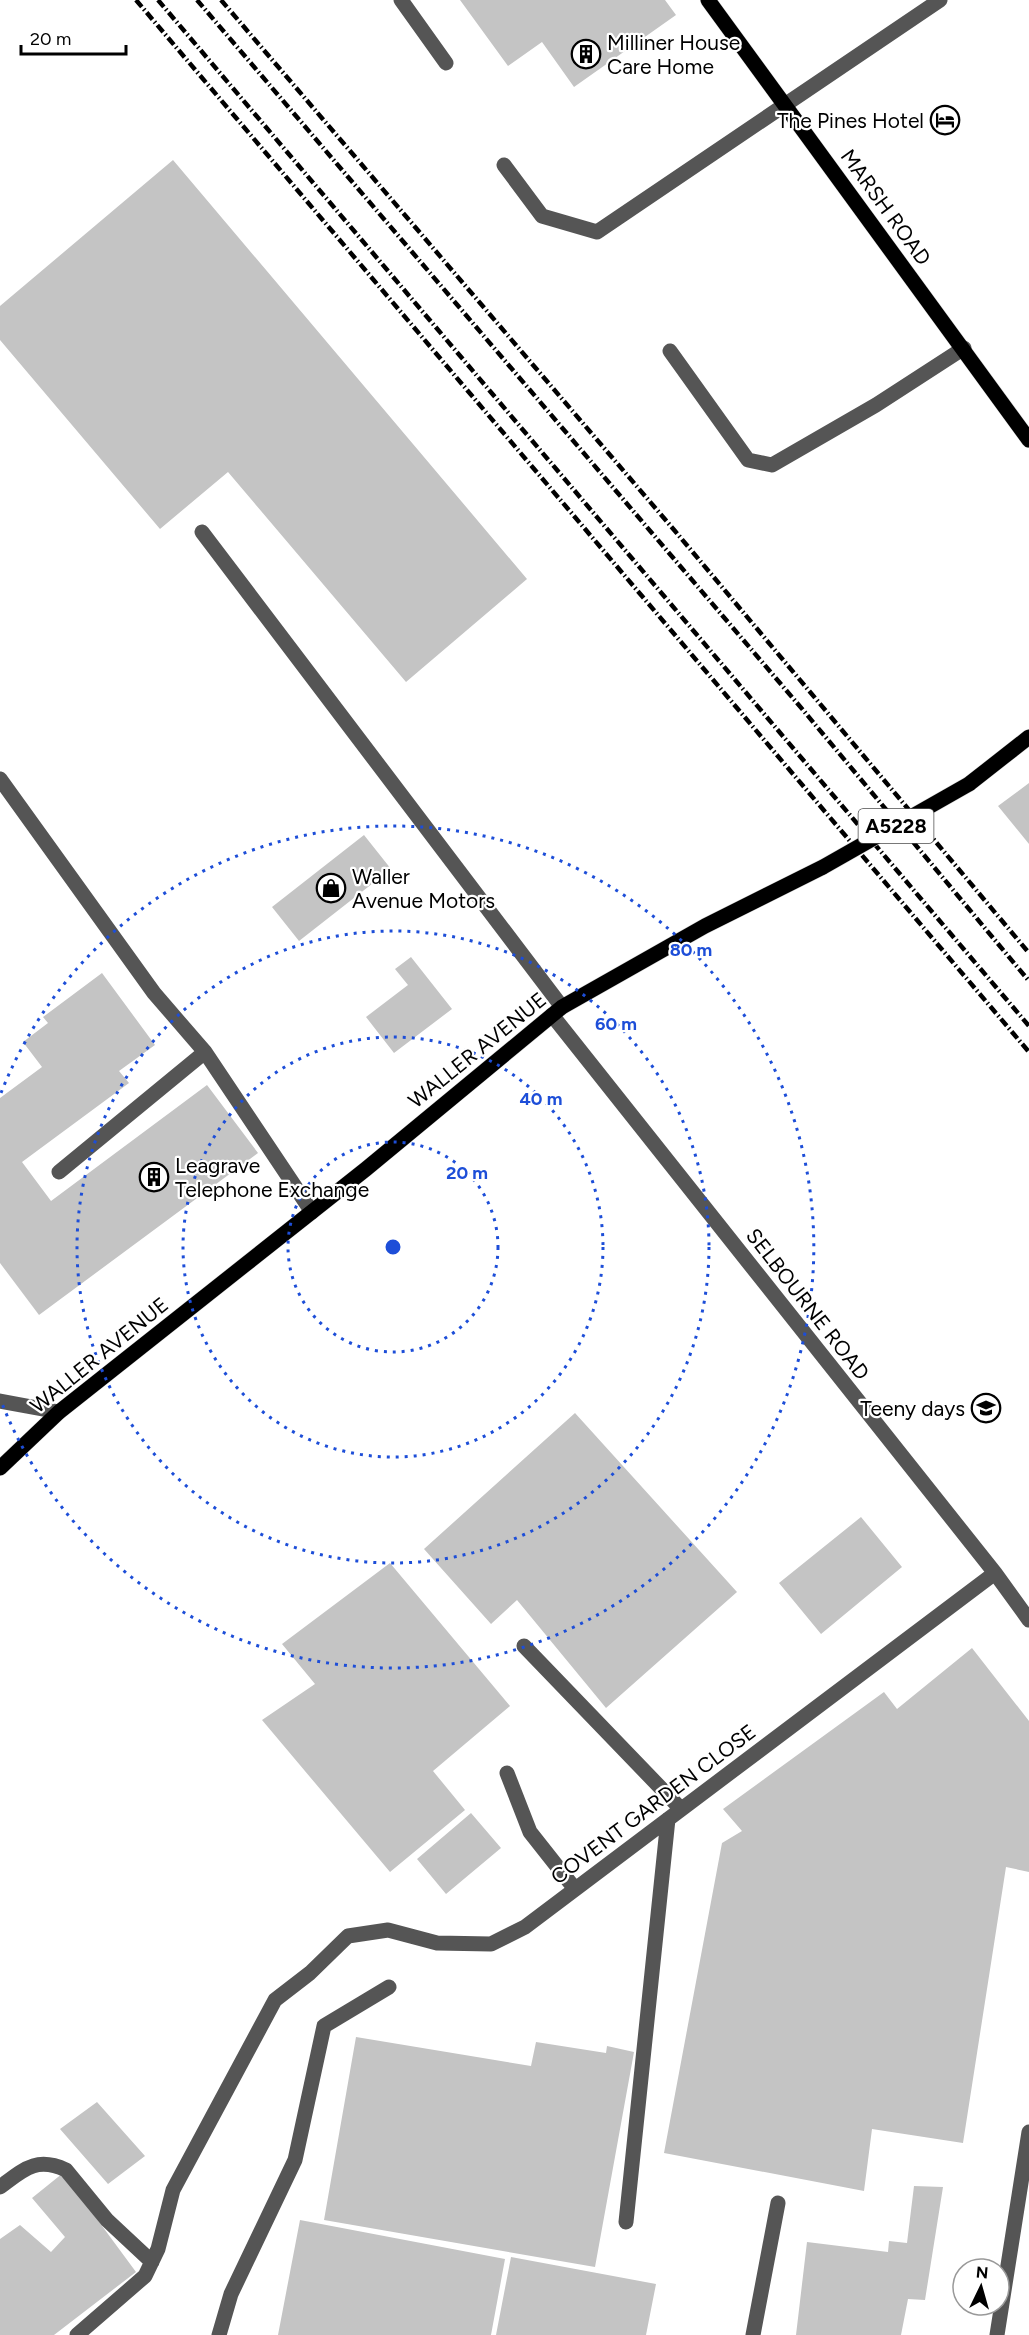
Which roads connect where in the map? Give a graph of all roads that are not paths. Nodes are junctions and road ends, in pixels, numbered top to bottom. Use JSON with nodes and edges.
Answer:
{"nodes":[{"id":1,"x":401,"y":0,"type":"edge"},
{"id":2,"x":708,"y":0,"type":"edge"},
{"id":3,"x":940,"y":0,"type":"edge"},
{"id":4,"x":446,"y":63,"type":"dead end"},
{"id":5,"x":785,"y":105,"type":"junction"},
{"id":6,"x":504,"y":165,"type":"dead end"},
{"id":7,"x":964,"y":348,"type":"junction"},
{"id":8,"x":669,"y":351,"type":"dead end"},
{"id":9,"x":1029,"y":440,"type":"edge"},
{"id":10,"x":202,"y":532,"type":"dead end"},
{"id":11,"x":1029,"y":737,"type":"edge"},
{"id":12,"x":0,"y":779,"type":"edge"},
{"id":13,"x":557,"y":1011,"type":"junction"},
{"id":14,"x":205,"y":1053,"type":"junction"},
{"id":15,"x":59,"y":1172,"type":"dead end"},
{"id":16,"x":312,"y":1212,"type":"junction"},
{"id":17,"x":0,"y":1401,"type":"edge"},
{"id":18,"x":59,"y":1412,"type":"junction"},
{"id":19,"x":0,"y":1468,"type":"edge"},
{"id":20,"x":994,"y":1573,"type":"junction"},
{"id":21,"x":1029,"y":1620,"type":"edge"},
{"id":22,"x":524,"y":1646,"type":"dead end"},
{"id":23,"x":507,"y":1773,"type":"dead end"},
{"id":24,"x":675,"y":1814,"type":"junction"},
{"id":25,"x":575,"y":1889,"type":"junction"},
{"id":26,"x":389,"y":1987,"type":"dead end"},
{"id":27,"x":1029,"y":2132,"type":"edge"},
{"id":28,"x":0,"y":2187,"type":"edge"},
{"id":29,"x":778,"y":2203,"type":"dead end"},
{"id":30,"x":626,"y":2222,"type":"dead end"},
{"id":31,"x":152,"y":2262,"type":"junction"},
{"id":32,"x":77,"y":2335,"type":"edge"},
{"id":33,"x":219,"y":2335,"type":"edge"},
{"id":34,"x":753,"y":2335,"type":"edge"},
{"id":35,"x":997,"y":2335,"type":"edge"}],
"edges":[{"from":1,"to":4,"type":"street"},
{"from":2,"to":5,"type":"main road","name":"MARSH ROAD"},
{"from":3,"to":5,"type":"street"},
{"from":5,"to":6,"type":"street"},
{"from":5,"to":7,"type":"main road","name":"MARSH ROAD"},
{"from":7,"to":8,"type":"street"},
{"from":7,"to":9,"type":"main road","name":"MARSH ROAD"},
{"from":10,"to":13,"type":"street","name":"SELBOURNE ROAD"},
{"from":11,"to":13,"type":"main road","name":"WALLER AVENUE","number":"A5228","bridge":true},
{"from":12,"to":14,"type":"street"},
{"from":13,"to":16,"type":"main road","name":"WALLER AVENUE","number":"A5228"},
{"from":13,"to":20,"type":"street","name":"SELBOURNE ROAD"},
{"from":14,"to":15,"type":"street"},
{"from":14,"to":16,"type":"street"},
{"from":16,"to":18,"type":"main road","name":"WALLER AVENUE","number":"A5228"},
{"from":17,"to":18,"type":"street"},
{"from":18,"to":19,"type":"main road","name":"WALLER AVENUE","number":"A5228"},
{"from":20,"to":21,"type":"street","name":"SELBOURNE ROAD"},
{"from":20,"to":24,"type":"street","name":"COVENT GARDEN CLOSE"},
{"from":22,"to":24,"type":"street"},
{"from":23,"to":25,"type":"street"},
{"from":24,"to":25,"type":"street","name":"COVENT GARDEN CLOSE"},
{"from":24,"to":30,"type":"street"},
{"from":25,"to":31,"type":"street","name":"COVENT GARDEN CLOSE"},
{"from":26,"to":33,"type":"street"},
{"from":27,"to":35,"type":"street"},
{"from":28,"to":31,"type":"street"},
{"from":29,"to":34,"type":"street"},
{"from":31,"to":32,"type":"street","name":"COVENT GARDEN CLOSE"}]}
